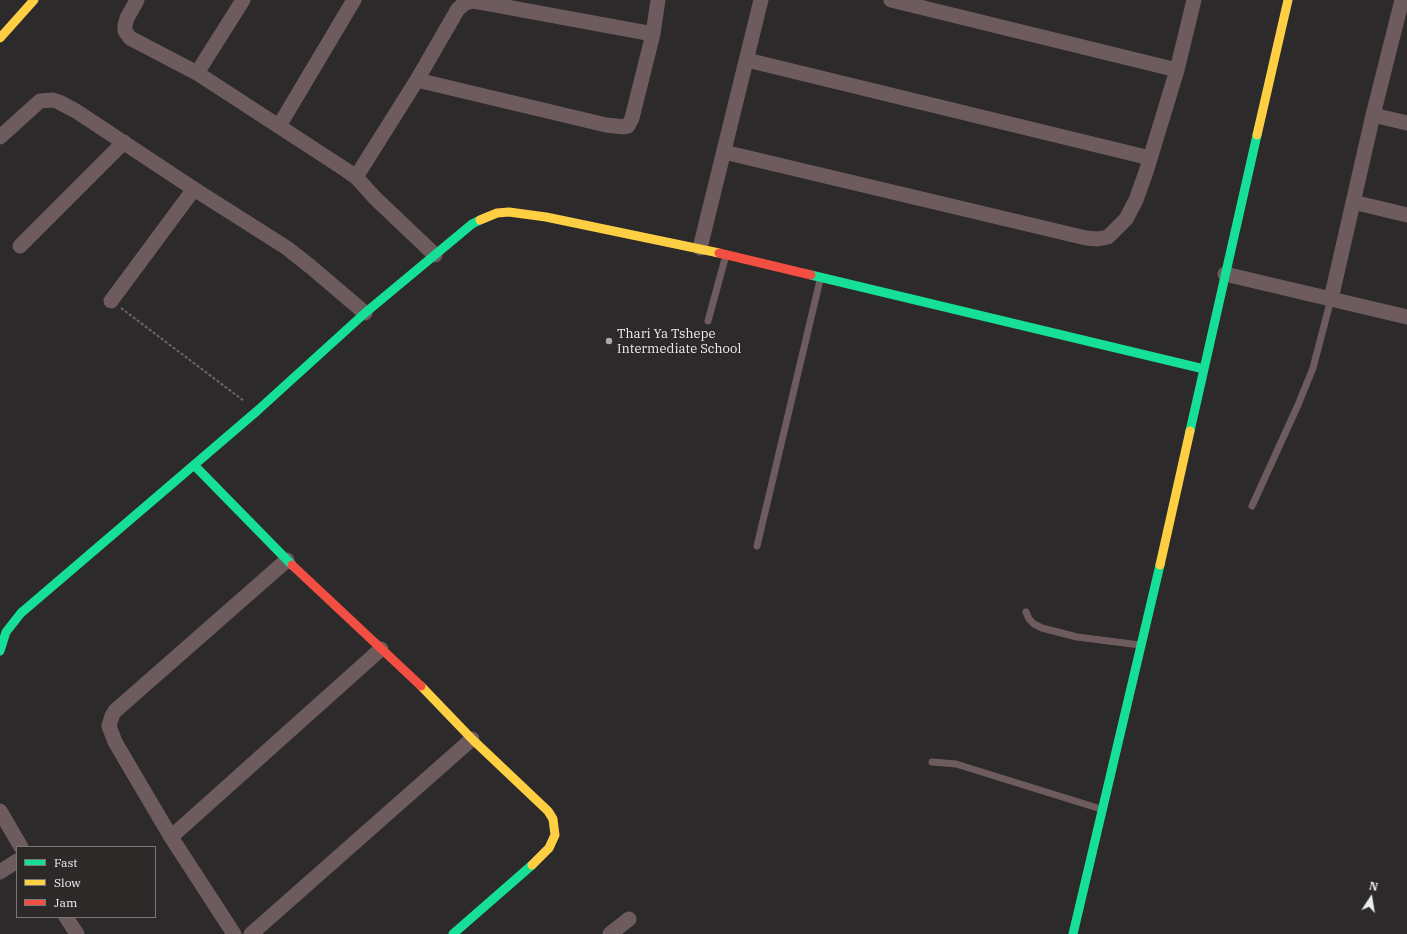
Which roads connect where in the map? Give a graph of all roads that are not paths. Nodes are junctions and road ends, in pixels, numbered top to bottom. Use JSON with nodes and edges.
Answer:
{"nodes":[{"id":1,"x":34,"y":0,"type":"edge"},
{"id":2,"x":137,"y":0,"type":"edge"},
{"id":3,"x":243,"y":0,"type":"edge"},
{"id":4,"x":354,"y":0,"type":"edge"},
{"id":5,"x":658,"y":0,"type":"edge"},
{"id":6,"x":761,"y":0,"type":"edge"},
{"id":7,"x":891,"y":0,"type":"edge"},
{"id":8,"x":1194,"y":0,"type":"edge"},
{"id":9,"x":1288,"y":0,"type":"edge"},
{"id":10,"x":1402,"y":0,"type":"edge"},
{"id":11,"x":1402,"y":22,"type":"edge"},
{"id":12,"x":652,"y":34,"type":"junction"},
{"id":13,"x":0,"y":38,"type":"edge"},
{"id":14,"x":747,"y":60,"type":"junction"},
{"id":15,"x":1177,"y":70,"type":"junction"},
{"id":16,"x":197,"y":73,"type":"junction"},
{"id":17,"x":417,"y":80,"type":"junction"},
{"id":18,"x":1373,"y":115,"type":"junction"},
{"id":19,"x":1407,"y":123,"type":"edge"},
{"id":20,"x":279,"y":126,"type":"junction"},
{"id":21,"x":0,"y":137,"type":"edge"},
{"id":22,"x":124,"y":142,"type":"junction"},
{"id":23,"x":724,"y":152,"type":"junction"},
{"id":24,"x":1150,"y":158,"type":"junction"},
{"id":25,"x":356,"y":177,"type":"junction"},
{"id":26,"x":194,"y":189,"type":"junction"},
{"id":27,"x":1353,"y":202,"type":"junction"},
{"id":28,"x":1407,"y":215,"type":"edge"},
{"id":29,"x":20,"y":246,"type":"dead end"},
{"id":30,"x":700,"y":248,"type":"junction"},
{"id":31,"x":435,"y":255,"type":"junction"},
{"id":32,"x":726,"y":255,"type":"junction"},
{"id":33,"x":1225,"y":274,"type":"junction"},
{"id":34,"x":821,"y":277,"type":"junction"},
{"id":35,"x":1331,"y":299,"type":"junction"},
{"id":36,"x":111,"y":300,"type":"road end"},
{"id":37,"x":365,"y":313,"type":"junction"},
{"id":38,"x":1407,"y":317,"type":"edge"},
{"id":39,"x":708,"y":321,"type":"dead end"},
{"id":40,"x":1204,"y":369,"type":"junction"},
{"id":41,"x":194,"y":465,"type":"junction"},
{"id":42,"x":1252,"y":506,"type":"dead end"},
{"id":43,"x":757,"y":546,"type":"dead end"},
{"id":44,"x":287,"y":560,"type":"junction"},
{"id":45,"x":1026,"y":612,"type":"dead end"},
{"id":46,"x":1142,"y":645,"type":"junction"},
{"id":47,"x":0,"y":648,"type":"edge"},
{"id":48,"x":381,"y":649,"type":"junction"},
{"id":49,"x":472,"y":739,"type":"junction"},
{"id":50,"x":932,"y":762,"type":"dead end"},
{"id":51,"x":1103,"y":810,"type":"junction"},
{"id":52,"x":0,"y":811,"type":"edge"},
{"id":53,"x":171,"y":837,"type":"junction"},
{"id":54,"x":20,"y":846,"type":"edge"},
{"id":55,"x":16,"y":862,"type":"edge"},
{"id":56,"x":0,"y":872,"type":"edge"},
{"id":57,"x":67,"y":918,"type":"edge"},
{"id":58,"x":628,"y":919,"type":"dead end"},
{"id":59,"x":77,"y":934,"type":"edge"},
{"id":60,"x":234,"y":934,"type":"edge"},
{"id":61,"x":250,"y":934,"type":"edge"},
{"id":62,"x":453,"y":934,"type":"edge"},
{"id":63,"x":610,"y":934,"type":"edge"},
{"id":64,"x":1073,"y":934,"type":"edge"}],
"edges":[{"from":1,"to":13,"type":"street"},
{"from":2,"to":16,"type":"street"},
{"from":3,"to":16,"type":"street"},
{"from":4,"to":20,"type":"street"},
{"from":5,"to":12,"type":"street"},
{"from":6,"to":14,"type":"street"},
{"from":7,"to":15,"type":"street"},
{"from":8,"to":15,"type":"street"},
{"from":9,"to":33,"type":"street"},
{"from":10,"to":11,"type":"street"},
{"from":11,"to":18,"type":"street"},
{"from":12,"to":17,"type":"street"},
{"from":12,"to":17,"type":"street"},
{"from":14,"to":23,"type":"street"},
{"from":14,"to":24,"type":"street"},
{"from":15,"to":24,"type":"street"},
{"from":16,"to":20,"type":"street"},
{"from":17,"to":25,"type":"street"},
{"from":18,"to":19,"type":"street"},
{"from":18,"to":27,"type":"street"},
{"from":20,"to":25,"type":"street"},
{"from":21,"to":22,"type":"street"},
{"from":22,"to":26,"type":"street"},
{"from":22,"to":29,"type":"street"},
{"from":23,"to":24,"type":"street"},
{"from":23,"to":30,"type":"street"},
{"from":25,"to":31,"type":"street"},
{"from":26,"to":36,"type":"street"},
{"from":26,"to":37,"type":"street"},
{"from":27,"to":28,"type":"street"},
{"from":27,"to":35,"type":"street"},
{"from":30,"to":31,"type":"street"},
{"from":30,"to":32,"type":"street"},
{"from":31,"to":37,"type":"street"},
{"from":32,"to":34,"type":"street"},
{"from":32,"to":39,"type":"lane"},
{"from":33,"to":35,"type":"street"},
{"from":33,"to":40,"type":"street"},
{"from":34,"to":40,"type":"street"},
{"from":34,"to":43,"type":"lane"},
{"from":35,"to":38,"type":"street"},
{"from":35,"to":42,"type":"lane"},
{"from":37,"to":41,"type":"street"},
{"from":40,"to":46,"type":"street"},
{"from":41,"to":44,"type":"street"},
{"from":41,"to":47,"type":"street"},
{"from":44,"to":48,"type":"street"},
{"from":44,"to":53,"type":"street"},
{"from":45,"to":46,"type":"lane"},
{"from":46,"to":51,"type":"street"},
{"from":48,"to":49,"type":"street"},
{"from":48,"to":53,"type":"street"},
{"from":49,"to":61,"type":"street"},
{"from":49,"to":62,"type":"street"},
{"from":50,"to":51,"type":"lane"},
{"from":51,"to":64,"type":"street"},
{"from":52,"to":54,"type":"street"},
{"from":53,"to":60,"type":"street"},
{"from":55,"to":56,"type":"street"},
{"from":57,"to":59,"type":"street"},
{"from":58,"to":63,"type":"street"}]}
